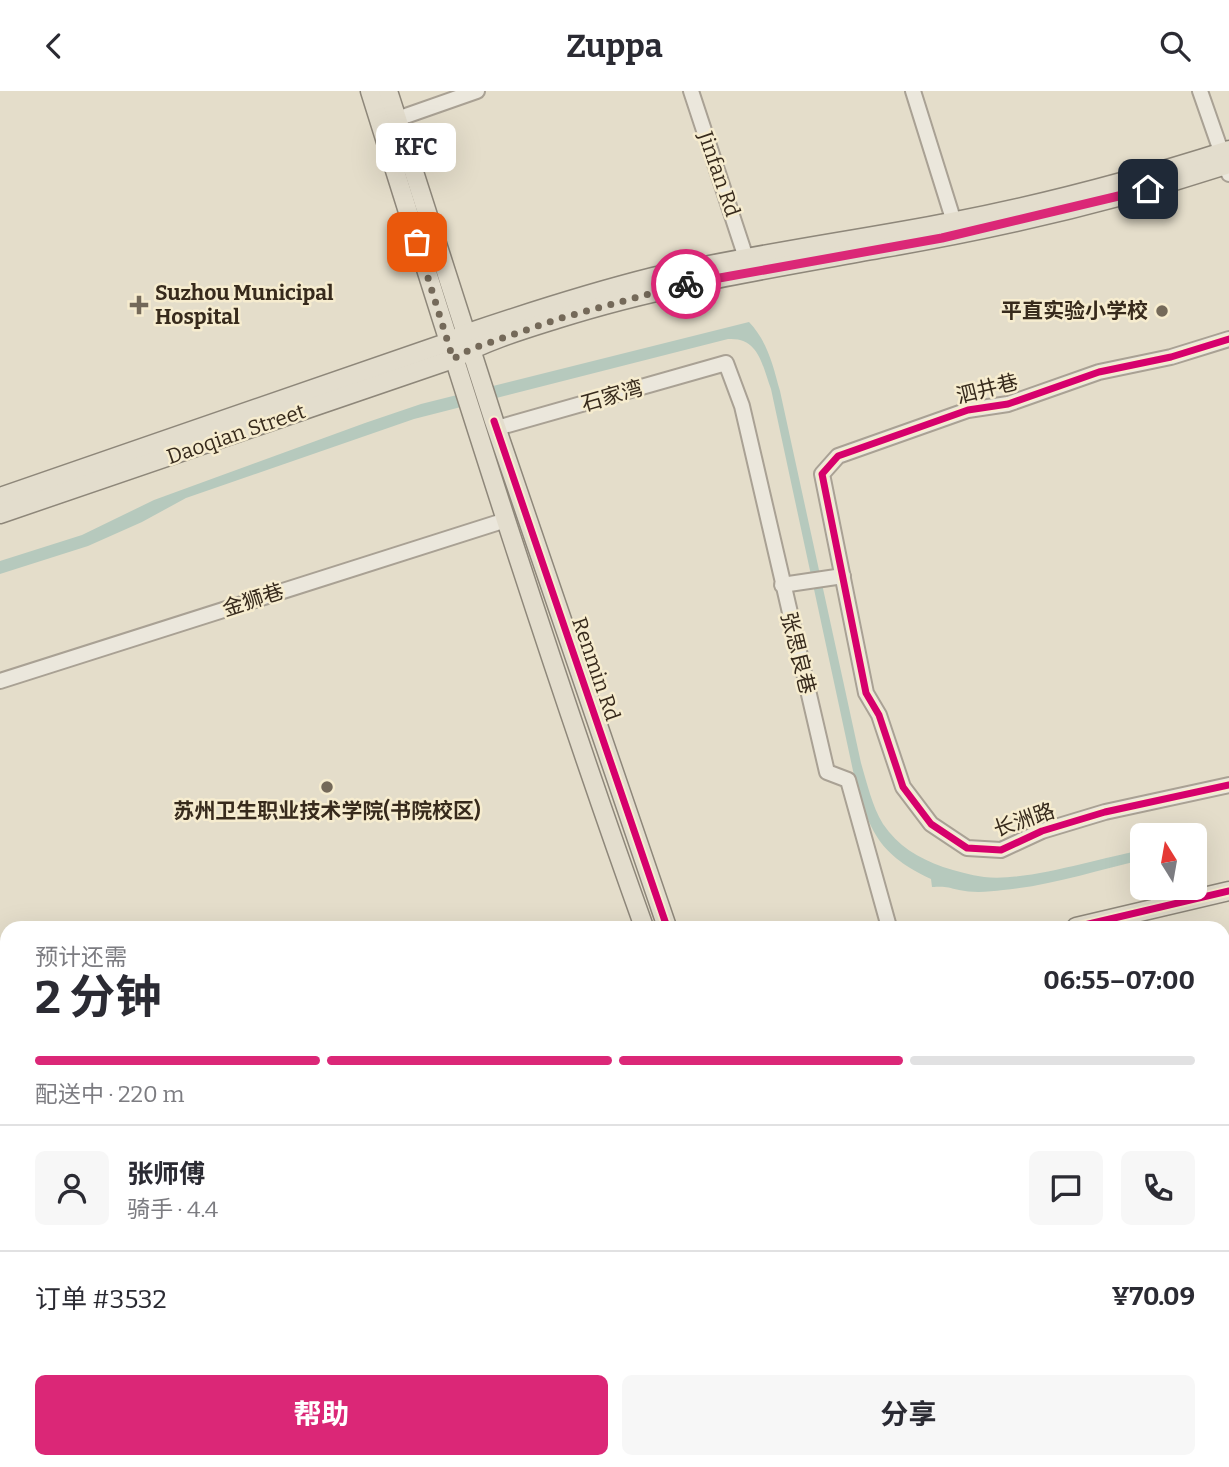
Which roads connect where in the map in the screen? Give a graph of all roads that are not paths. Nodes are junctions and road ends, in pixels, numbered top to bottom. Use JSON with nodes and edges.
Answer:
{"nodes":[{"id":1,"x":370,"y":91,"type":"edge"},
{"id":2,"x":388,"y":91,"type":"edge"},
{"id":3,"x":477,"y":91,"type":"edge"},
{"id":4,"x":691,"y":91,"type":"edge"},
{"id":5,"x":913,"y":91,"type":"edge"},
{"id":6,"x":1200,"y":91,"type":"edge"},
{"id":7,"x":397,"y":119,"type":"junction"},
{"id":8,"x":1227,"y":161,"type":"edge"},
{"id":9,"x":954,"y":222,"type":"junction"},
{"id":10,"x":749,"y":265,"type":"junction"},
{"id":11,"x":1229,"y":339,"type":"edge"},
{"id":12,"x":468,"y":342,"type":"junction"},
{"id":13,"x":451,"y":351,"type":"junction"},
{"id":14,"x":726,"y":363,"type":"joint"},
{"id":15,"x":495,"y":424,"type":"junction"},
{"id":16,"x":0,"y":497,"type":"edge"},
{"id":17,"x":0,"y":515,"type":"edge"},
{"id":18,"x":506,"y":520,"type":"junction"},
{"id":19,"x":835,"y":578,"type":"junction"},
{"id":20,"x":782,"y":585,"type":"junction"},
{"id":21,"x":0,"y":681,"type":"edge"},
{"id":22,"x":1229,"y":785,"type":"edge"},
{"id":23,"x":1229,"y":891,"type":"edge"},
{"id":24,"x":642,"y":921,"type":"edge"},
{"id":25,"x":665,"y":921,"type":"edge"},
{"id":26,"x":887,"y":921,"type":"edge"},
{"id":27,"x":1102,"y":921,"type":"edge"}],
"edges":[{"from":1,"to":13,"type":"main road","name":"Renmin Rd"},
{"from":2,"to":7,"type":"main road","name":"Renmin Rd"},
{"from":3,"to":7,"type":"street"},
{"from":4,"to":10,"type":"street","name":"Jinfan Rd"},
{"from":5,"to":9,"type":"street"},
{"from":6,"to":8,"type":"street"},
{"from":7,"to":12,"type":"main road","name":"Renmin Rd"},
{"from":8,"to":9,"type":"main road"},
{"from":8,"to":10,"type":"main road"},
{"from":9,"to":10,"type":"main road"},
{"from":10,"to":12,"type":"main road","name":"Daoqian Street"},
{"from":11,"to":19,"type":"street","name":"泗井巷"},
{"from":12,"to":13,"type":"main road","name":"Daoqian Street"},
{"from":12,"to":15,"type":"main road","name":"Renmin Rd"},
{"from":13,"to":16,"type":"main road","name":"Daoqian Street"},
{"from":13,"to":17,"type":"main road","name":"Daoqian Street"},
{"from":13,"to":18,"type":"main road","name":"Renmin Rd"},
{"from":14,"to":15,"type":"street","name":"石家湾"},
{"from":14,"to":20,"type":"street","name":"张思良巷"},
{"from":15,"to":25,"type":"main road","name":"Renmin Rd"},
{"from":18,"to":21,"type":"street","name":"金狮巷"},
{"from":18,"to":24,"type":"main road","name":"Renmin Rd"},
{"from":19,"to":20,"type":"street"},
{"from":19,"to":22,"type":"street","name":"长洲路"},
{"from":20,"to":26,"type":"street","name":"张思良巷"},
{"from":23,"to":27,"type":"main road"}]}
